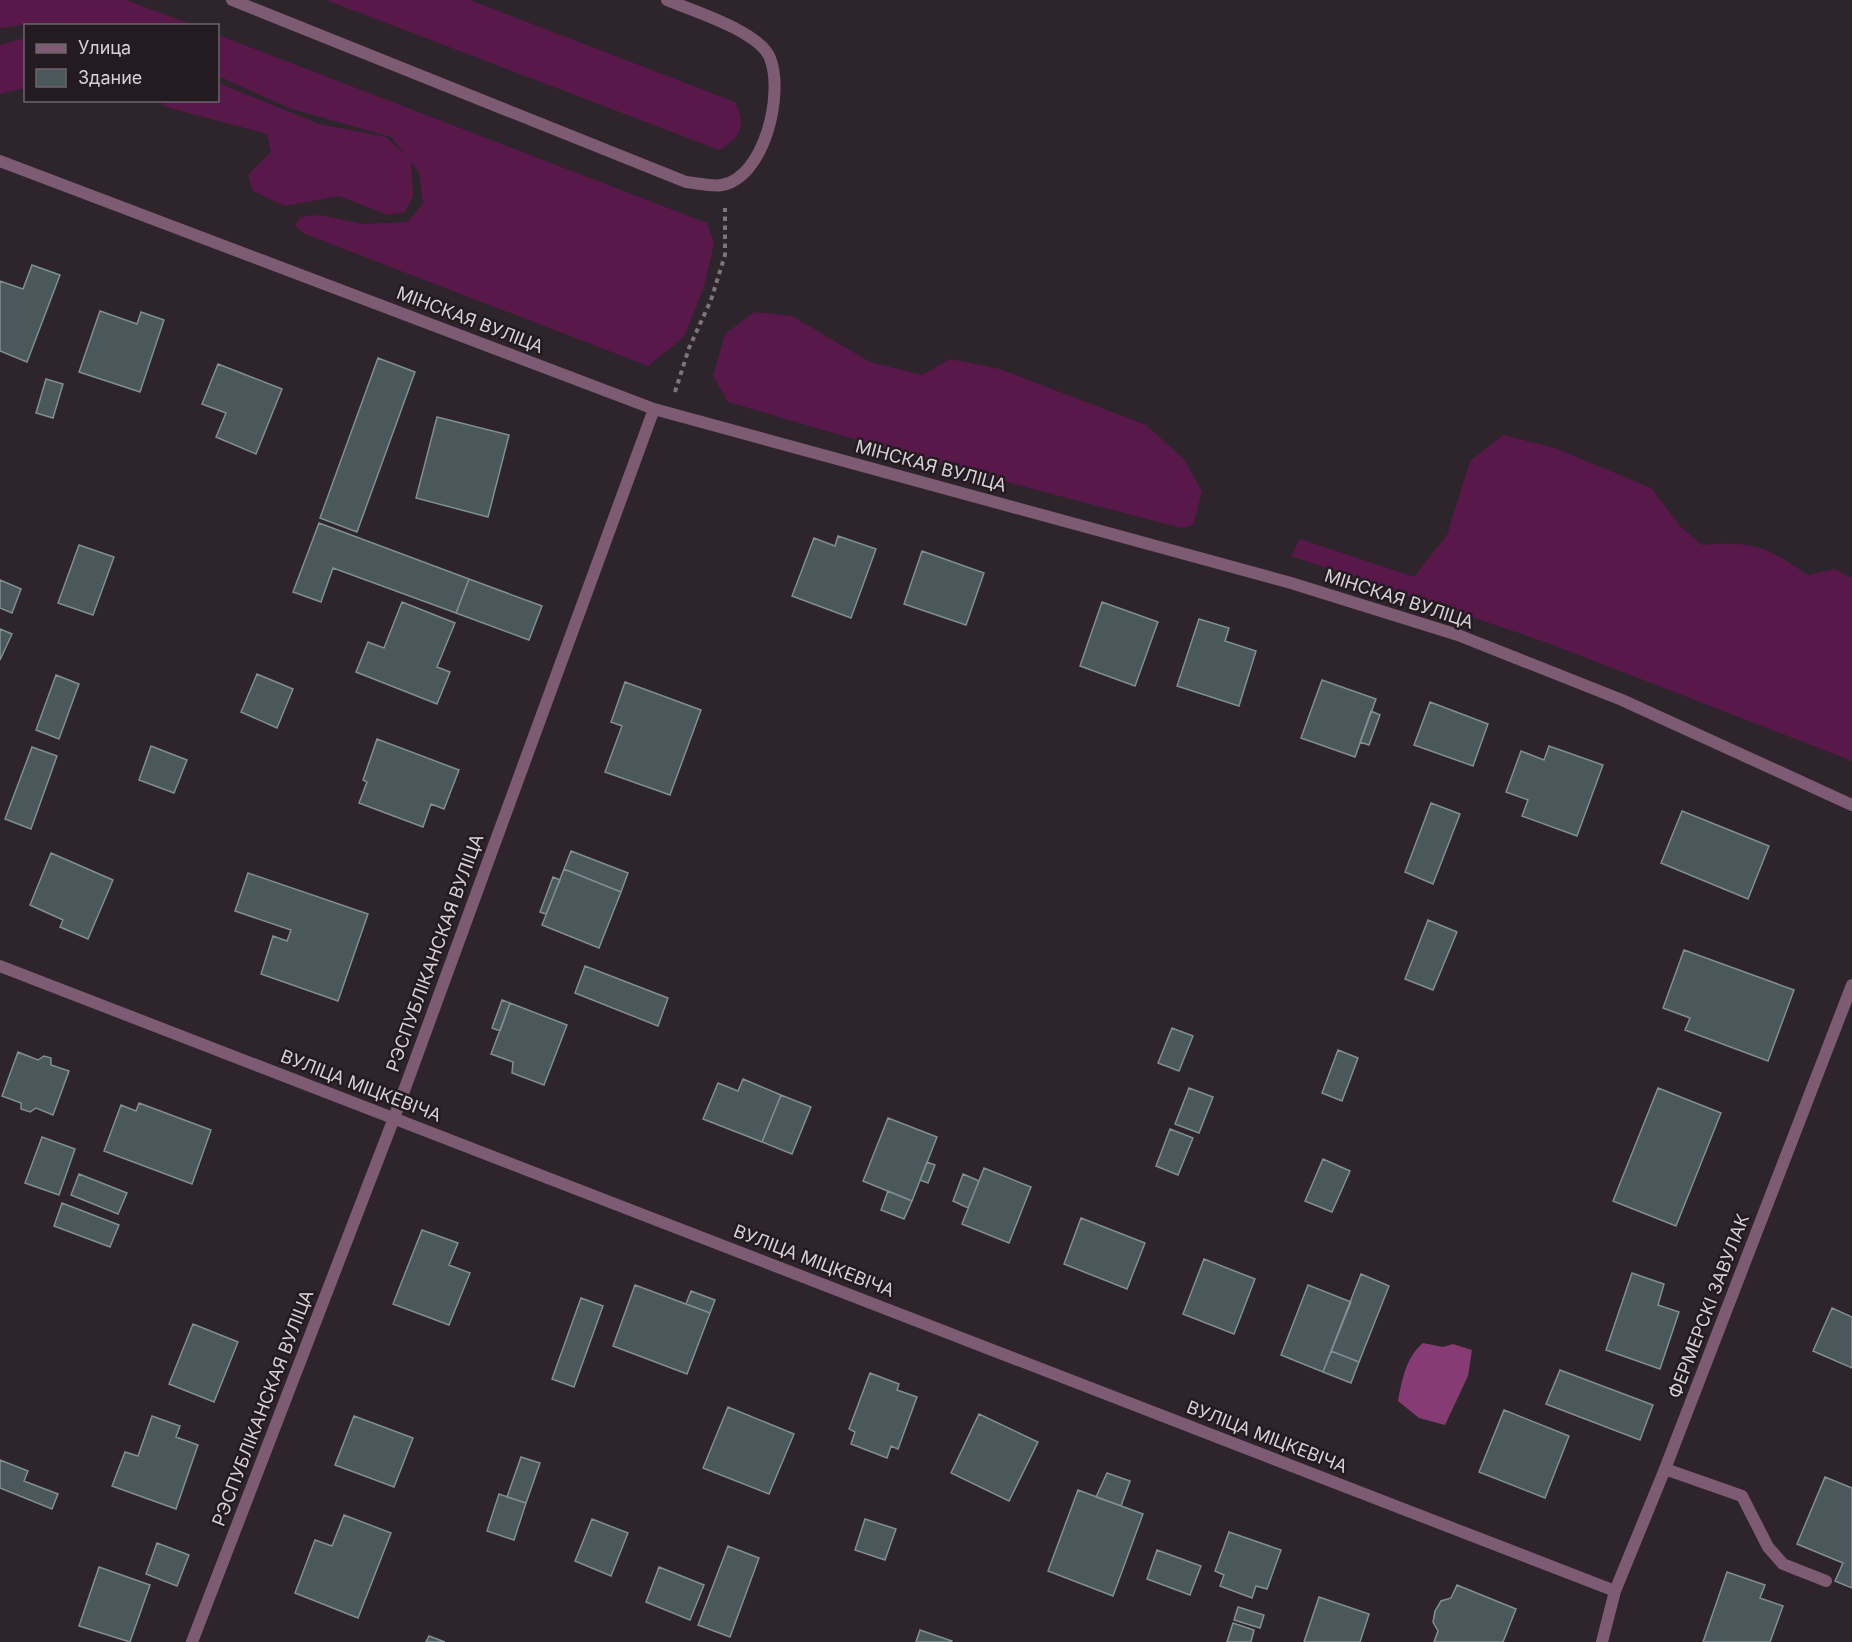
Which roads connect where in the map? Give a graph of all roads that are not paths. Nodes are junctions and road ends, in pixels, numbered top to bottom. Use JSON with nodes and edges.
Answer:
{"nodes":[{"id":1,"x":232,"y":0,"type":"edge"},
{"id":2,"x":667,"y":0,"type":"edge"},
{"id":3,"x":0,"y":161,"type":"edge"},
{"id":4,"x":654,"y":409,"type":"junction"},
{"id":5,"x":1852,"y":805,"type":"edge"},
{"id":6,"x":0,"y":966,"type":"edge"},
{"id":7,"x":1852,"y":985,"type":"edge"},
{"id":8,"x":394,"y":1118,"type":"junction"},
{"id":9,"x":1665,"y":1469,"type":"junction"},
{"id":10,"x":1826,"y":1581,"type":"dead end"},
{"id":11,"x":1615,"y":1591,"type":"junction"},
{"id":12,"x":192,"y":1642,"type":"edge"},
{"id":13,"x":1602,"y":1642,"type":"edge"}],
"edges":[{"from":1,"to":2,"type":"street"},
{"from":3,"to":4,"type":"street","name":"МІНСКАЯ ВУЛІЦА"},
{"from":4,"to":5,"type":"street","name":"МІНСКАЯ ВУЛІЦА"},
{"from":4,"to":8,"type":"street","name":"РЭСПУБЛІКАНСКАЯ ВУЛІЦА"},
{"from":6,"to":8,"type":"street","name":"ВУЛІЦА МІЦКЕВІЧА"},
{"from":7,"to":9,"type":"street","name":"ФЕРМЕРСКІ ЗАВУЛАК"},
{"from":8,"to":11,"type":"street","name":"ВУЛІЦА МІЦКЕВІЧА"},
{"from":8,"to":12,"type":"street","name":"РЭСПУБЛІКАНСКАЯ ВУЛІЦА"},
{"from":9,"to":10,"type":"street"},
{"from":9,"to":11,"type":"street","name":"ФЕРМЕРСКІ ЗАВУЛАК"},
{"from":11,"to":13,"type":"street","name":"ФЕРМЕРСКІ ЗАВУЛАК"}]}
